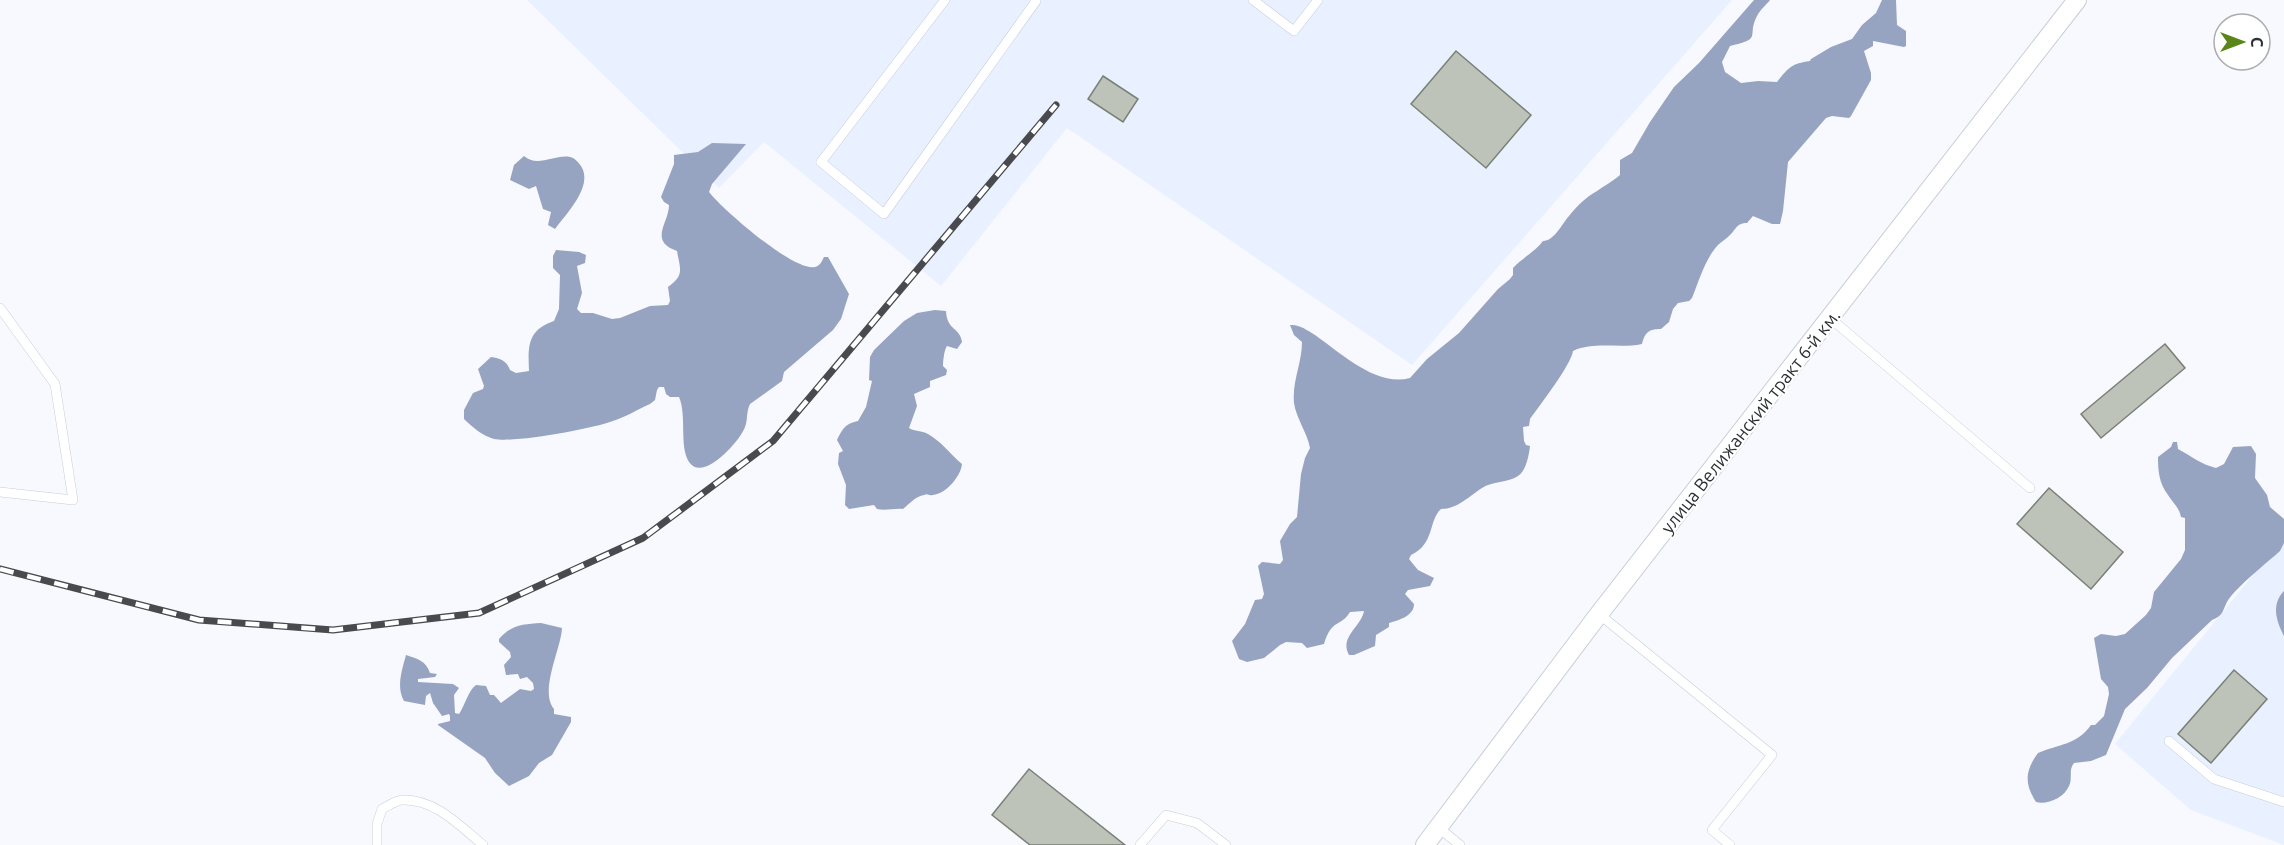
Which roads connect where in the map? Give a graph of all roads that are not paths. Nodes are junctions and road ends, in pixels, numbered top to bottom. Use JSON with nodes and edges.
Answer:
{"nodes":[{"id":1,"x":945,"y":0,"type":"edge"},
{"id":2,"x":1253,"y":0,"type":"edge"},
{"id":3,"x":1318,"y":0,"type":"edge"},
{"id":4,"x":2077,"y":0,"type":"edge"},
{"id":5,"x":1036,"y":1,"type":"edge"},
{"id":6,"x":0,"y":308,"type":"edge"},
{"id":7,"x":1830,"y":318,"type":"junction"},
{"id":8,"x":2030,"y":488,"type":"dead end"},
{"id":9,"x":0,"y":492,"type":"edge"},
{"id":10,"x":1599,"y":614,"type":"junction"},
{"id":11,"x":2169,"y":741,"type":"dead end"},
{"id":12,"x":2284,"y":802,"type":"edge"},
{"id":13,"x":1439,"y":828,"type":"junction"},
{"id":14,"x":377,"y":845,"type":"edge"},
{"id":15,"x":483,"y":845,"type":"edge"},
{"id":16,"x":1140,"y":845,"type":"edge"},
{"id":17,"x":1226,"y":845,"type":"edge"},
{"id":18,"x":1425,"y":845,"type":"edge"},
{"id":19,"x":1460,"y":845,"type":"edge"},
{"id":20,"x":1730,"y":845,"type":"edge"}],
"edges":[{"from":1,"to":5,"type":"lane"},
{"from":2,"to":3,"type":"lane"},
{"from":4,"to":7,"type":"street","name":"улица Велижанский тракт 6-й км."},
{"from":6,"to":9,"type":"lane"},
{"from":7,"to":8,"type":"lane"},
{"from":7,"to":10,"type":"street","name":"улица Велижанский тракт 6-й км."},
{"from":10,"to":13,"type":"street","name":"улица Велижанский тракт 6-й км."},
{"from":10,"to":20,"type":"lane"},
{"from":11,"to":12,"type":"lane"},
{"from":13,"to":18,"type":"street","name":"улица Велижанский тракт 6-й км."},
{"from":13,"to":19,"type":"lane"},
{"from":14,"to":15,"type":"lane"},
{"from":16,"to":17,"type":"lane"}]}
